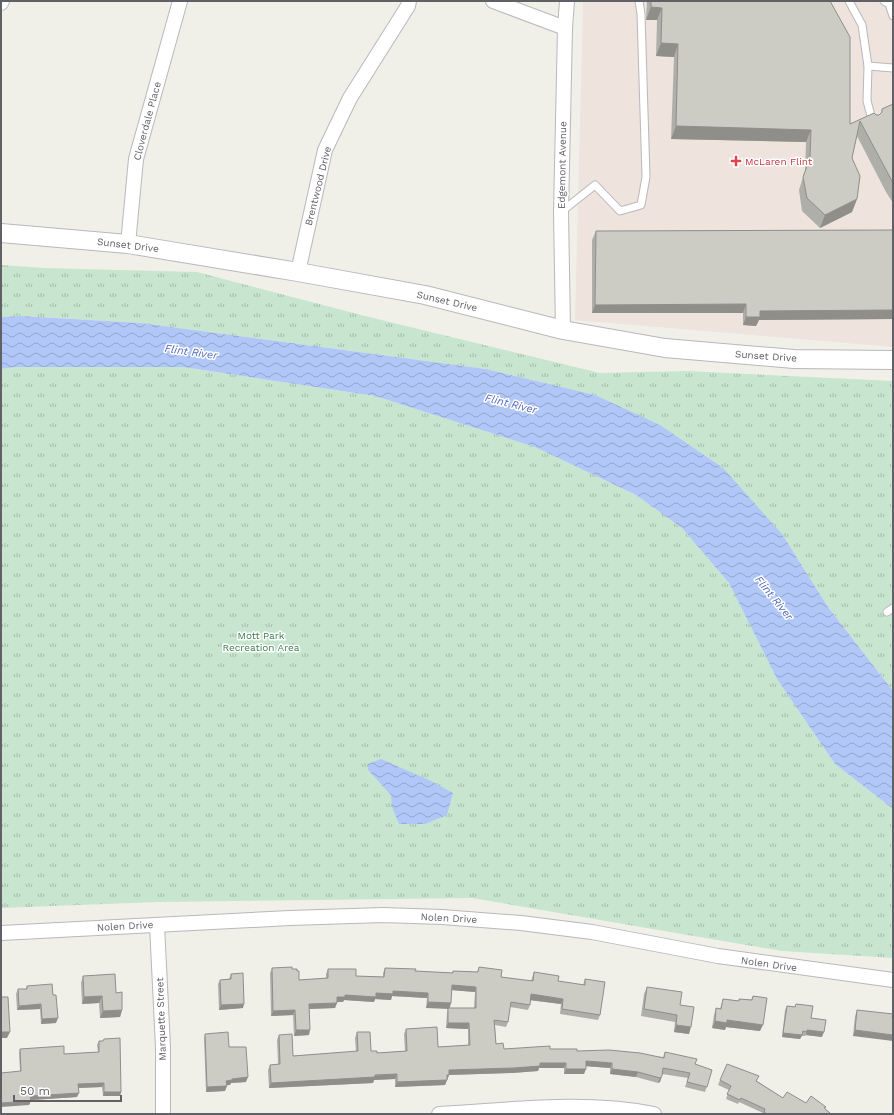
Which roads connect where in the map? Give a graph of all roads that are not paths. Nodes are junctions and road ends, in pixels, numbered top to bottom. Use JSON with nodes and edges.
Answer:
{"nodes":[{"id":1,"x":180,"y":1,"type":"edge"},
{"id":2,"x":409,"y":1,"type":"edge"},
{"id":3,"x":493,"y":1,"type":"edge"},
{"id":4,"x":567,"y":1,"type":"edge"},
{"id":5,"x":639,"y":1,"type":"edge"},
{"id":6,"x":849,"y":1,"type":"edge"},
{"id":7,"x":884,"y":1,"type":"edge"},
{"id":8,"x":893,"y":16,"type":"edge"},
{"id":9,"x":565,"y":28,"type":"junction"},
{"id":10,"x":868,"y":66,"type":"junction"},
{"id":11,"x":893,"y":68,"type":"edge"},
{"id":12,"x":873,"y":124,"type":"edge"},
{"id":13,"x":561,"y":212,"type":"junction"},
{"id":14,"x":1,"y":233,"type":"edge"},
{"id":15,"x":128,"y":244,"type":"junction"},
{"id":16,"x":298,"y":272,"type":"junction"},
{"id":17,"x":563,"y":330,"type":"junction"},
{"id":18,"x":893,"y":360,"type":"edge"},
{"id":19,"x":156,"y":925,"type":"junction"},
{"id":20,"x":1,"y":933,"type":"edge"},
{"id":21,"x":893,"y":980,"type":"edge"},
{"id":22,"x":162,"y":1114,"type":"edge"},
{"id":23,"x":438,"y":1114,"type":"edge"},
{"id":24,"x":654,"y":1114,"type":"edge"}],
"edges":[{"from":1,"to":15,"type":"street","name":"Cloverdale Place"},
{"from":2,"to":16,"type":"street","name":"Brentwood Drive"},
{"from":3,"to":9,"type":"street"},
{"from":4,"to":9,"type":"street","name":"Edgemont Avenue"},
{"from":5,"to":13,"type":"lane"},
{"from":6,"to":10,"type":"lane"},
{"from":7,"to":8,"type":"lane"},
{"from":9,"to":13,"type":"street","name":"Edgemont Avenue"},
{"from":10,"to":11,"type":"lane"},
{"from":10,"to":12,"type":"lane"},
{"from":13,"to":17,"type":"street","name":"Edgemont Avenue"},
{"from":14,"to":15,"type":"street","name":"Sunset Drive"},
{"from":15,"to":16,"type":"street","name":"Sunset Drive"},
{"from":16,"to":17,"type":"street","name":"Sunset Drive"},
{"from":17,"to":18,"type":"street","name":"Sunset Drive"},
{"from":19,"to":20,"type":"street","name":"Nolen Drive"},
{"from":19,"to":21,"type":"street","name":"Nolen Drive"},
{"from":19,"to":22,"type":"street","name":"Marquette Street"},
{"from":23,"to":24,"type":"street"}]}
